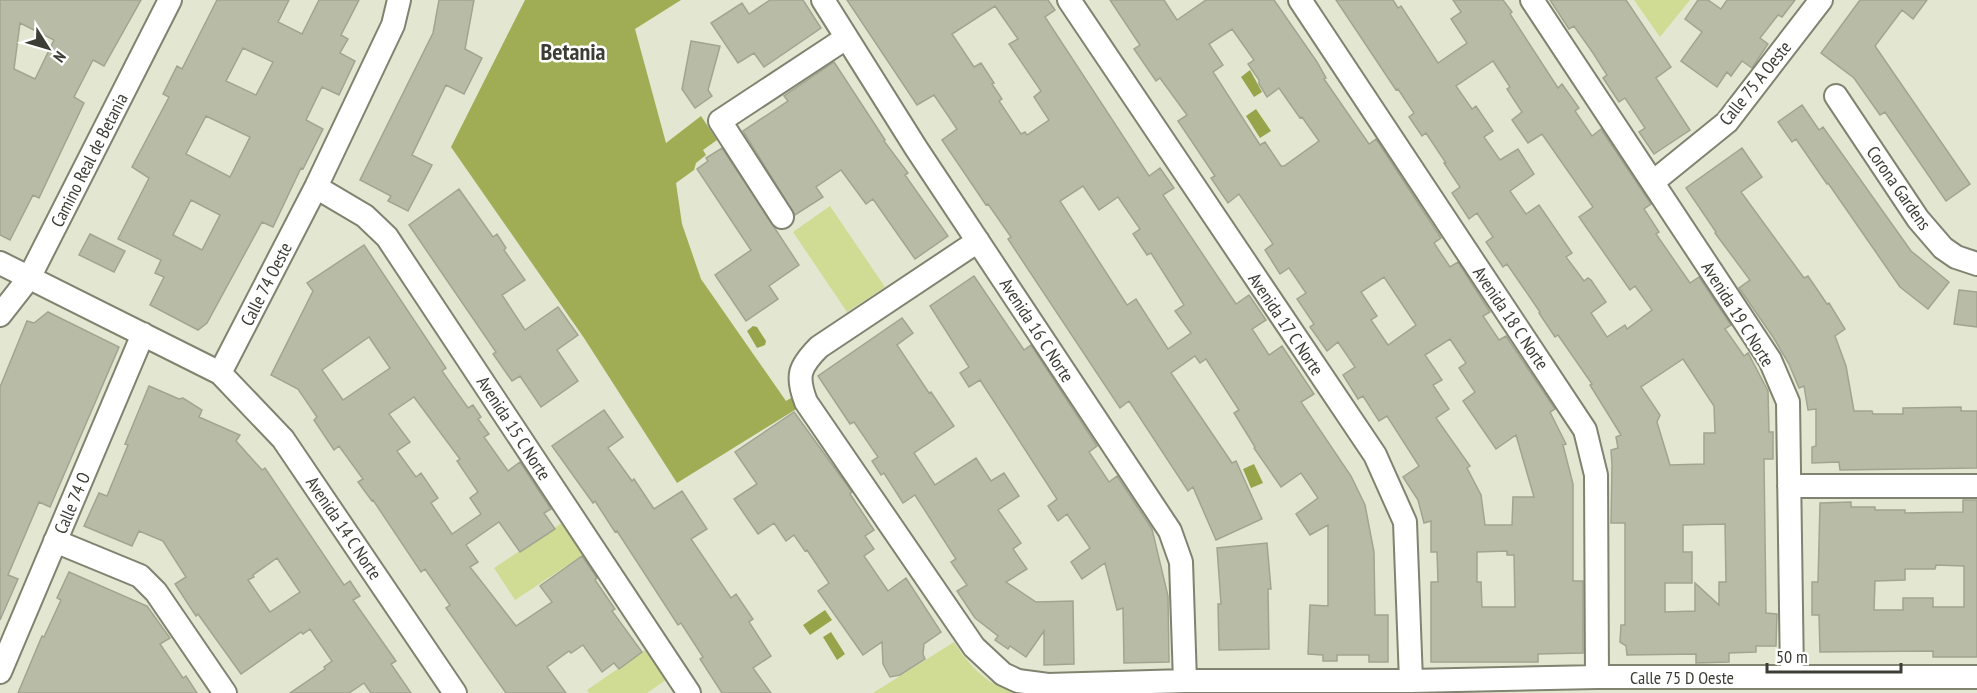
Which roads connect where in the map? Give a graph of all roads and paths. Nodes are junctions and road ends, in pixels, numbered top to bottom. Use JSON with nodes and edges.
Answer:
{"nodes":[{"id":1,"x":170,"y":0,"type":"edge"},
{"id":2,"x":399,"y":0,"type":"edge"},
{"id":3,"x":823,"y":0,"type":"edge"},
{"id":4,"x":1069,"y":0,"type":"edge"},
{"id":5,"x":1300,"y":0,"type":"edge"},
{"id":6,"x":1532,"y":0,"type":"edge"},
{"id":7,"x":1821,"y":0,"type":"edge"},
{"id":8,"x":846,"y":38,"type":"junction"},
{"id":9,"x":1836,"y":96,"type":"dead end"},
{"id":10,"x":1653,"y":182,"type":"junction"},
{"id":11,"x":316,"y":187,"type":"junction"},
{"id":12,"x":782,"y":217,"type":"dead end"},
{"id":13,"x":978,"y":241,"type":"junction"},
{"id":14,"x":0,"y":263,"type":"edge"},
{"id":15,"x":1977,"y":264,"type":"edge"},
{"id":16,"x":29,"y":278,"type":"junction"},
{"id":17,"x":0,"y":315,"type":"edge"},
{"id":18,"x":143,"y":334,"type":"junction"},
{"id":19,"x":220,"y":374,"type":"junction"},
{"id":20,"x":1789,"y":486,"type":"junction"},
{"id":21,"x":1977,"y":486,"type":"edge"},
{"id":22,"x":56,"y":541,"type":"junction"},
{"id":23,"x":0,"y":672,"type":"edge"},
{"id":24,"x":1792,"y":676,"type":"junction"},
{"id":25,"x":1597,"y":677,"type":"junction"},
{"id":26,"x":1977,"y":677,"type":"edge"},
{"id":27,"x":1185,"y":681,"type":"junction"},
{"id":28,"x":1410,"y":681,"type":"junction"},
{"id":29,"x":1717,"y":685,"type":"edge"},
{"id":30,"x":1136,"y":688,"type":"edge"},
{"id":31,"x":225,"y":693,"type":"edge"},
{"id":32,"x":455,"y":693,"type":"edge"},
{"id":33,"x":688,"y":693,"type":"edge"}],
"edges":[{"from":1,"to":16,"type":"street","name":"Camino Real de Betania"},
{"from":2,"to":11,"type":"street","name":"Calle 74 Oeste"},
{"from":3,"to":8,"type":"street","name":"Avenida 16 C Norte"},
{"from":4,"to":28,"type":"street","name":"Avenida 17 C Norte"},
{"from":5,"to":25,"type":"street","name":"Avenida 18 C Norte"},
{"from":6,"to":10,"type":"street","name":"Avenida 19 C Norte"},
{"from":7,"to":10,"type":"street","name":"Calle 75 A Oeste"},
{"from":8,"to":12,"type":"street"},
{"from":8,"to":13,"type":"street","name":"Avenida 16 C Norte"},
{"from":9,"to":15,"type":"street","name":"Corona Gardens"},
{"from":10,"to":20,"type":"street","name":"Avenida 19 C Norte"},
{"from":11,"to":19,"type":"street","name":"Calle 74 Oeste"},
{"from":11,"to":33,"type":"street","name":"Avenida 15 C Norte"},
{"from":13,"to":27,"type":"street","name":"Avenida 16 C Norte"},
{"from":13,"to":30,"type":"street","name":"Calle 75 D Oeste"},
{"from":14,"to":16,"type":"street"},
{"from":16,"to":17,"type":"street","name":"Camino Real de Betania"},
{"from":16,"to":18,"type":"street"},
{"from":18,"to":19,"type":"street"},
{"from":18,"to":22,"type":"street","name":"Calle 74 O"},
{"from":19,"to":32,"type":"street","name":"Avenida 14 C Norte"},
{"from":20,"to":21,"type":"street"},
{"from":20,"to":24,"type":"street","name":"Avenida 19 C Norte"},
{"from":22,"to":23,"type":"street","name":"Calle 74 O"},
{"from":22,"to":31,"type":"street"},
{"from":24,"to":26,"type":"street","name":"Calle 75 D Oeste"},
{"from":24,"to":29,"type":"street","name":"Calle 75 D Oeste"},
{"from":25,"to":28,"type":"street","name":"Calle 75 D Oeste"},
{"from":25,"to":29,"type":"street","name":"Calle 75 D Oeste"},
{"from":27,"to":28,"type":"street","name":"Calle 75 D Oeste"},
{"from":27,"to":30,"type":"street","name":"Calle 75 D Oeste"}]}
